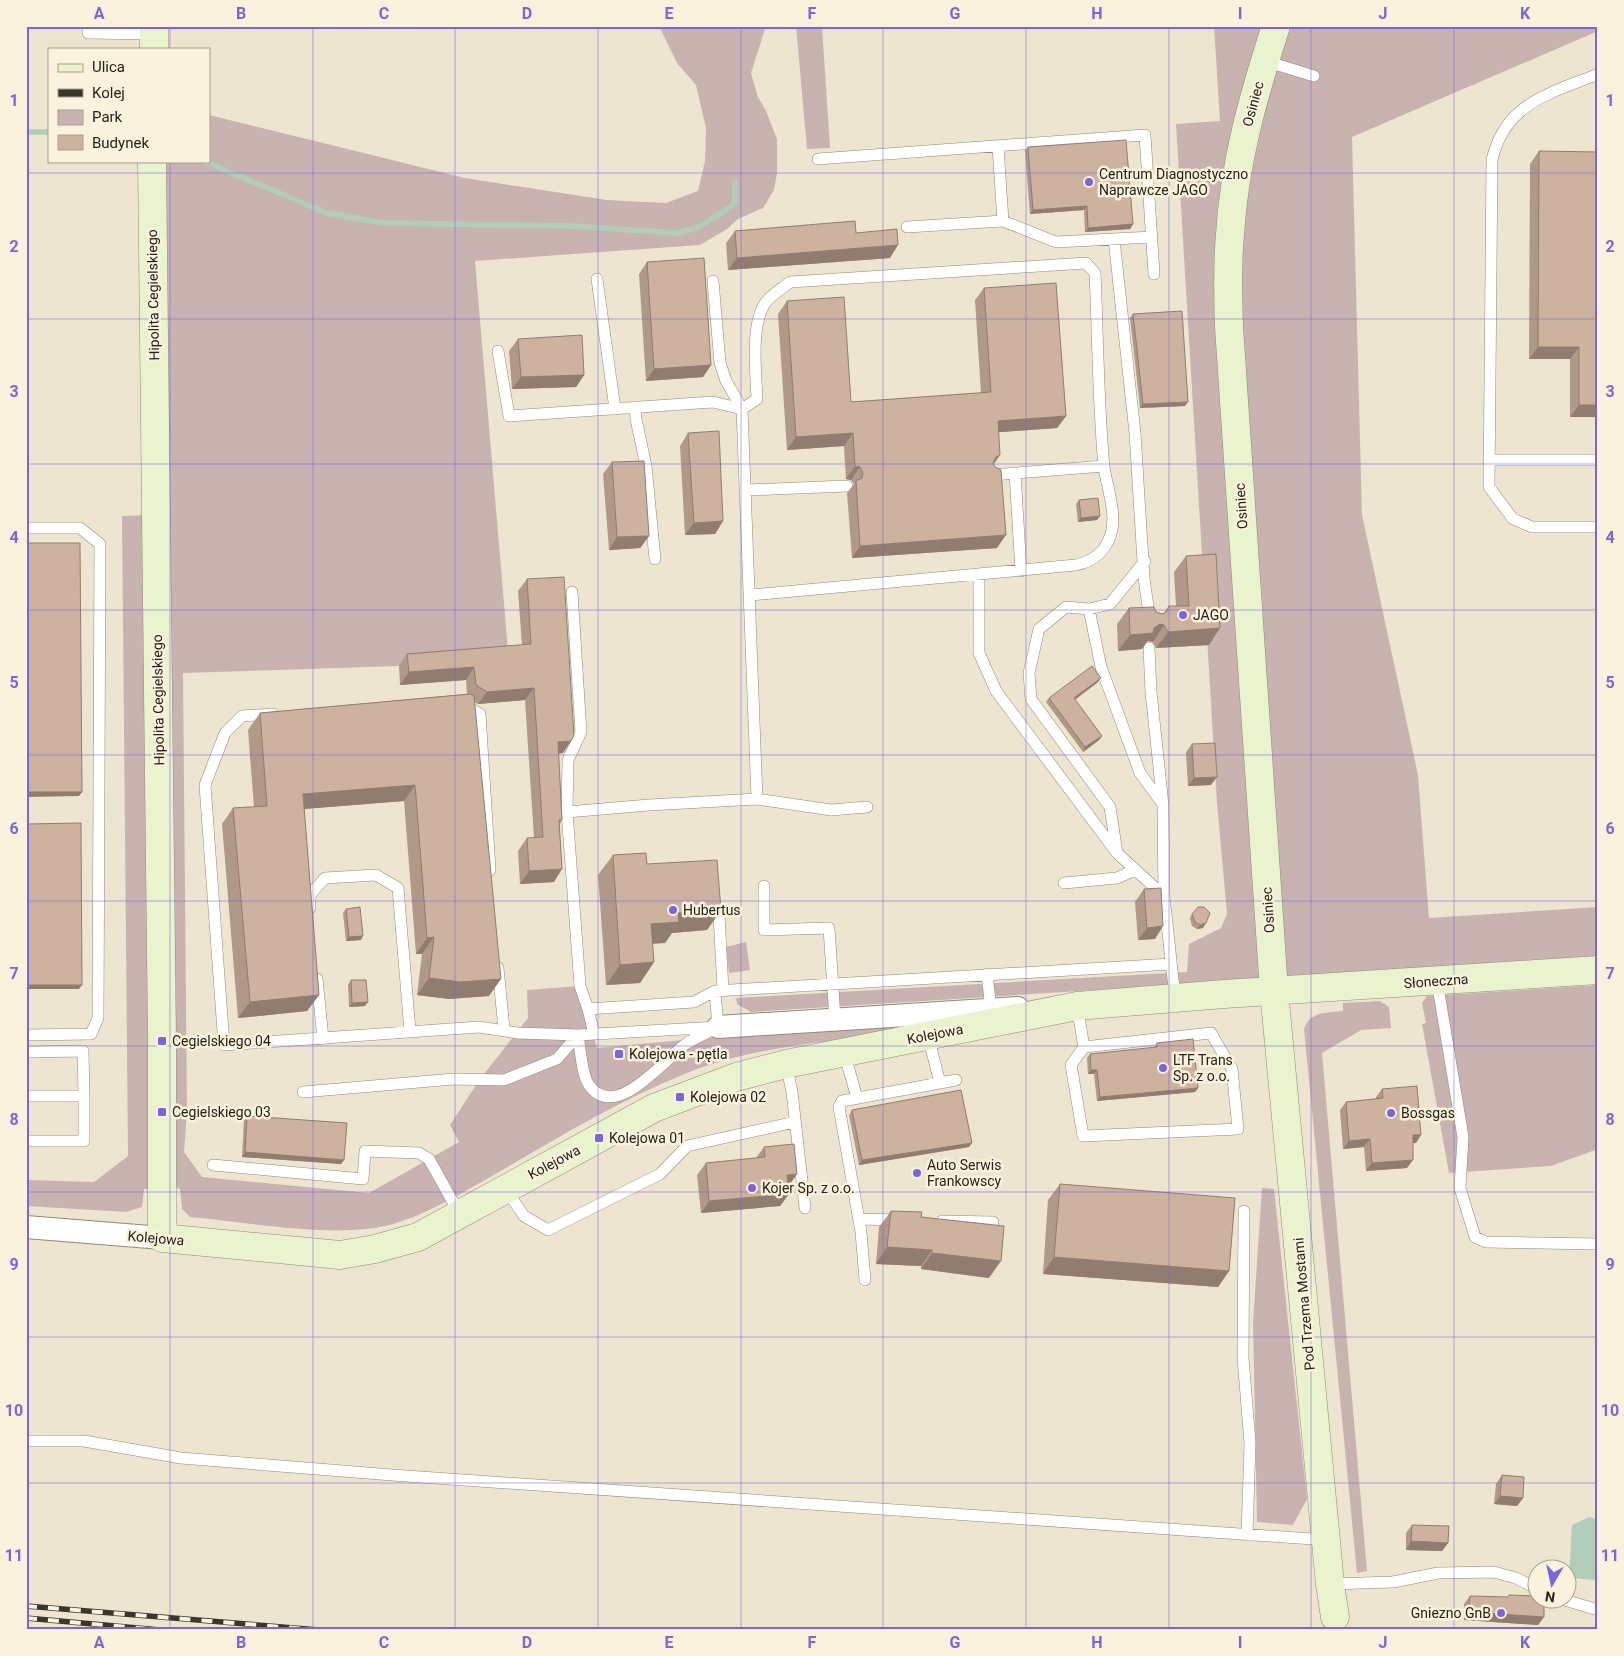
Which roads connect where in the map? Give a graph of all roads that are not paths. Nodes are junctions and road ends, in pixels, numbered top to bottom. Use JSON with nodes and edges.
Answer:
{"nodes":[{"id":1,"x":88,"y":26,"type":"edge"},
{"id":2,"x":1276,"y":26,"type":"edge"},
{"id":3,"x":154,"y":36,"type":"edge"},
{"id":4,"x":1265,"y":61,"type":"junction"},
{"id":5,"x":1598,"y":74,"type":"edge"},
{"id":6,"x":1314,"y":76,"type":"dead end"},
{"id":7,"x":998,"y":147,"type":"junction"},
{"id":8,"x":818,"y":159,"type":"dead end"},
{"id":9,"x":152,"y":162,"type":"edge"},
{"id":10,"x":1003,"y":221,"type":"junction"},
{"id":11,"x":907,"y":227,"type":"dead end"},
{"id":12,"x":1152,"y":237,"type":"junction"},
{"id":13,"x":1114,"y":239,"type":"junction"},
{"id":14,"x":1154,"y":274,"type":"dead end"},
{"id":15,"x":597,"y":279,"type":"dead end"},
{"id":16,"x":713,"y":281,"type":"dead end"},
{"id":17,"x":498,"y":351,"type":"dead end"},
{"id":18,"x":635,"y":407,"type":"junction"},
{"id":19,"x":615,"y":409,"type":"junction"},
{"id":20,"x":742,"y":409,"type":"junction"},
{"id":21,"x":1489,"y":460,"type":"junction"},
{"id":22,"x":1598,"y":460,"type":"edge"},
{"id":23,"x":1104,"y":466,"type":"junction"},
{"id":24,"x":1015,"y":473,"type":"junction"},
{"id":25,"x":992,"y":475,"type":"edge"},
{"id":26,"x":847,"y":486,"type":"dead end"},
{"id":27,"x":747,"y":490,"type":"junction"},
{"id":28,"x":1598,"y":527,"type":"edge"},
{"id":29,"x":26,"y":528,"type":"edge"},
{"id":30,"x":655,"y":559,"type":"dead end"},
{"id":31,"x":1145,"y":561,"type":"junction"},
{"id":32,"x":1021,"y":571,"type":"junction"},
{"id":33,"x":979,"y":575,"type":"junction"},
{"id":34,"x":572,"y":592,"type":"dead end"},
{"id":35,"x":751,"y":595,"type":"junction"},
{"id":36,"x":1089,"y":609,"type":"junction"},
{"id":37,"x":1150,"y":623,"type":"edge"},
{"id":38,"x":1149,"y":648,"type":"edge"},
{"id":39,"x":455,"y":699,"type":"edge"},
{"id":40,"x":280,"y":713,"type":"edge"},
{"id":41,"x":758,"y":799,"type":"junction"},
{"id":42,"x":1163,"y":805,"type":"junction"},
{"id":43,"x":867,"y":807,"type":"dead end"},
{"id":44,"x":567,"y":812,"type":"junction"},
{"id":45,"x":1118,"y":853,"type":"junction"},
{"id":46,"x":1135,"y":870,"type":"junction"},
{"id":47,"x":1064,"y":884,"type":"dead end"},
{"id":48,"x":491,"y":886,"type":"edge"},
{"id":49,"x":764,"y":886,"type":"dead end"},
{"id":50,"x":1164,"y":896,"type":"junction"},
{"id":51,"x":719,"y":915,"type":"edge"},
{"id":52,"x":312,"y":925,"type":"edge"},
{"id":53,"x":496,"y":953,"type":"edge"},
{"id":54,"x":316,"y":963,"type":"edge"},
{"id":55,"x":1171,"y":964,"type":"junction"},
{"id":56,"x":1598,"y":970,"type":"edge"},
{"id":57,"x":987,"y":974,"type":"junction"},
{"id":58,"x":1437,"y":981,"type":"junction"},
{"id":59,"x":832,"y":983,"type":"junction"},
{"id":60,"x":719,"y":990,"type":"junction"},
{"id":61,"x":1274,"y":991,"type":"junction"},
{"id":62,"x":1175,"y":998,"type":"junction"},
{"id":63,"x":1077,"y":1006,"type":"junction"},
{"id":64,"x":588,"y":1009,"type":"junction"},
{"id":65,"x":991,"y":1010,"type":"junction"},
{"id":66,"x":835,"y":1019,"type":"junction"},
{"id":67,"x":718,"y":1026,"type":"junction"},
{"id":68,"x":504,"y":1029,"type":"junction"},
{"id":69,"x":410,"y":1031,"type":"junction"},
{"id":70,"x":594,"y":1034,"type":"junction"},
{"id":71,"x":26,"y":1035,"type":"edge"},
{"id":72,"x":578,"y":1036,"type":"junction"},
{"id":73,"x":928,"y":1036,"type":"junction"},
{"id":74,"x":323,"y":1039,"type":"junction"},
{"id":75,"x":1084,"y":1047,"type":"junction"},
{"id":76,"x":26,"y":1052,"type":"edge"},
{"id":77,"x":844,"y":1052,"type":"junction"},
{"id":78,"x":786,"y":1064,"type":"junction"},
{"id":79,"x":956,"y":1080,"type":"dead end"},
{"id":80,"x":940,"y":1083,"type":"junction"},
{"id":81,"x":303,"y":1092,"type":"dead end"},
{"id":82,"x":26,"y":1096,"type":"edge"},
{"id":83,"x":84,"y":1096,"type":"junction"},
{"id":84,"x":857,"y":1098,"type":"junction"},
{"id":85,"x":795,"y":1122,"type":"junction"},
{"id":86,"x":26,"y":1141,"type":"edge"},
{"id":87,"x":213,"y":1165,"type":"dead end"},
{"id":88,"x":505,"y":1188,"type":"junction"},
{"id":89,"x":805,"y":1208,"type":"dead end"},
{"id":90,"x":1244,"y":1212,"type":"dead end"},
{"id":91,"x":459,"y":1213,"type":"junction"},
{"id":92,"x":859,"y":1219,"type":"junction"},
{"id":93,"x":907,"y":1220,"type":"edge"},
{"id":94,"x":926,"y":1220,"type":"edge"},
{"id":95,"x":993,"y":1222,"type":"dead end"},
{"id":96,"x":26,"y":1227,"type":"edge"},
{"id":97,"x":162,"y":1238,"type":"junction"},
{"id":98,"x":1598,"y":1244,"type":"edge"},
{"id":99,"x":865,"y":1280,"type":"dead end"},
{"id":100,"x":26,"y":1441,"type":"edge"},
{"id":101,"x":1247,"y":1535,"type":"junction"},
{"id":102,"x":1327,"y":1540,"type":"junction"},
{"id":103,"x":1526,"y":1583,"type":"edge"},
{"id":104,"x":1330,"y":1584,"type":"junction"},
{"id":105,"x":1576,"y":1603,"type":"edge"},
{"id":106,"x":1598,"y":1610,"type":"edge"},
{"id":107,"x":1336,"y":1617,"type":"dead end"}],
"edges":[{"from":1,"to":3,"type":"lane"},
{"from":2,"to":4,"type":"street","name":"Osiniec"},
{"from":4,"to":6,"type":"lane"},
{"from":4,"to":61,"type":"street","name":"Osiniec"},
{"from":5,"to":21,"type":"lane"},
{"from":7,"to":8,"type":"lane"},
{"from":7,"to":10,"type":"lane"},
{"from":7,"to":12,"type":"lane"},
{"from":9,"to":97,"type":"street","name":"Hipolita Cegielskiego"},
{"from":10,"to":11,"type":"lane"},
{"from":10,"to":13,"type":"lane"},
{"from":12,"to":13,"type":"lane"},
{"from":12,"to":14,"type":"lane"},
{"from":13,"to":31,"type":"lane"},
{"from":15,"to":19,"type":"lane"},
{"from":16,"to":20,"type":"lane"},
{"from":17,"to":19,"type":"lane"},
{"from":18,"to":19,"type":"lane"},
{"from":18,"to":20,"type":"lane"},
{"from":18,"to":30,"type":"lane"},
{"from":20,"to":23,"type":"lane"},
{"from":20,"to":27,"type":"lane"},
{"from":21,"to":22,"type":"lane"},
{"from":21,"to":28,"type":"lane"},
{"from":23,"to":24,"type":"lane"},
{"from":23,"to":32,"type":"lane"},
{"from":24,"to":25,"type":"lane"},
{"from":24,"to":32,"type":"lane"},
{"from":26,"to":27,"type":"lane"},
{"from":27,"to":35,"type":"lane"},
{"from":29,"to":71,"type":"lane"},
{"from":31,"to":36,"type":"lane"},
{"from":31,"to":37,"type":"lane"},
{"from":32,"to":33,"type":"lane"},
{"from":33,"to":35,"type":"lane"},
{"from":33,"to":45,"type":"lane"},
{"from":34,"to":44,"type":"lane"},
{"from":35,"to":41,"type":"lane"},
{"from":36,"to":42,"type":"lane"},
{"from":36,"to":45,"type":"lane"},
{"from":38,"to":42,"type":"lane"},
{"from":39,"to":48,"type":"lane"},
{"from":40,"to":74,"type":"lane"},
{"from":41,"to":43,"type":"lane"},
{"from":41,"to":44,"type":"lane"},
{"from":42,"to":50,"type":"lane"},
{"from":44,"to":64,"type":"lane"},
{"from":45,"to":46,"type":"lane"},
{"from":46,"to":47,"type":"lane"},
{"from":46,"to":50,"type":"lane"},
{"from":49,"to":59,"type":"lane"},
{"from":50,"to":55,"type":"lane"},
{"from":51,"to":60,"type":"lane"},
{"from":52,"to":69,"type":"lane"},
{"from":53,"to":68,"type":"lane"},
{"from":54,"to":74,"type":"lane"},
{"from":55,"to":57,"type":"lane"},
{"from":55,"to":62,"type":"lane"},
{"from":56,"to":58,"type":"street","name":"Słoneczna"},
{"from":57,"to":59,"type":"lane"},
{"from":57,"to":65,"type":"lane"},
{"from":58,"to":61,"type":"street","name":"Słoneczna"},
{"from":58,"to":98,"type":"lane"},
{"from":59,"to":60,"type":"lane"},
{"from":59,"to":66,"type":"lane"},
{"from":60,"to":64,"type":"lane"},
{"from":60,"to":67,"type":"lane"},
{"from":61,"to":62,"type":"street","name":"Kolejowa"},
{"from":61,"to":102,"type":"street","name":"Pod Trzema Mostami"},
{"from":62,"to":63,"type":"street","name":"Kolejowa"},
{"from":63,"to":65,"type":"street","name":"Kolejowa"},
{"from":63,"to":73,"type":"street","name":"Kolejowa"},
{"from":63,"to":75,"type":"lane"},
{"from":64,"to":70,"type":"lane"},
{"from":65,"to":66,"type":"street","name":"Kolejowa"},
{"from":66,"to":67,"type":"street","name":"Kolejowa"},
{"from":67,"to":70,"type":"lane","name":"Kolejowa"},
{"from":67,"to":72,"type":"lane","name":"Kolejowa"},
{"from":68,"to":69,"type":"lane"},
{"from":68,"to":72,"type":"lane"},
{"from":69,"to":74,"type":"lane"},
{"from":70,"to":72,"type":"lane","name":"Kolejowa"},
{"from":72,"to":81,"type":"lane"},
{"from":73,"to":77,"type":"street","name":"Kolejowa"},
{"from":73,"to":80,"type":"lane"},
{"from":75,"to":75,"type":"lane"},
{"from":76,"to":83,"type":"lane"},
{"from":77,"to":78,"type":"street","name":"Kolejowa"},
{"from":77,"to":84,"type":"lane"},
{"from":78,"to":85,"type":"lane"},
{"from":78,"to":88,"type":"street","name":"Kolejowa"},
{"from":79,"to":80,"type":"lane"},
{"from":80,"to":84,"type":"lane"},
{"from":82,"to":83,"type":"lane"},
{"from":83,"to":86,"type":"lane"},
{"from":84,"to":92,"type":"lane"},
{"from":85,"to":88,"type":"lane"},
{"from":85,"to":89,"type":"lane"},
{"from":87,"to":91,"type":"lane"},
{"from":88,"to":91,"type":"street","name":"Kolejowa"},
{"from":90,"to":101,"type":"lane"},
{"from":91,"to":97,"type":"street","name":"Kolejowa"},
{"from":92,"to":93,"type":"lane"},
{"from":92,"to":99,"type":"lane"},
{"from":94,"to":95,"type":"lane"},
{"from":96,"to":97,"type":"street","name":"Kolejowa"},
{"from":100,"to":101,"type":"lane"},
{"from":101,"to":102,"type":"lane"},
{"from":102,"to":104,"type":"street","name":"Pod Trzema Mostami"},
{"from":103,"to":104,"type":"lane"},
{"from":104,"to":107,"type":"street","name":"Pod Trzema Mostami"},
{"from":105,"to":106,"type":"lane"}]}
